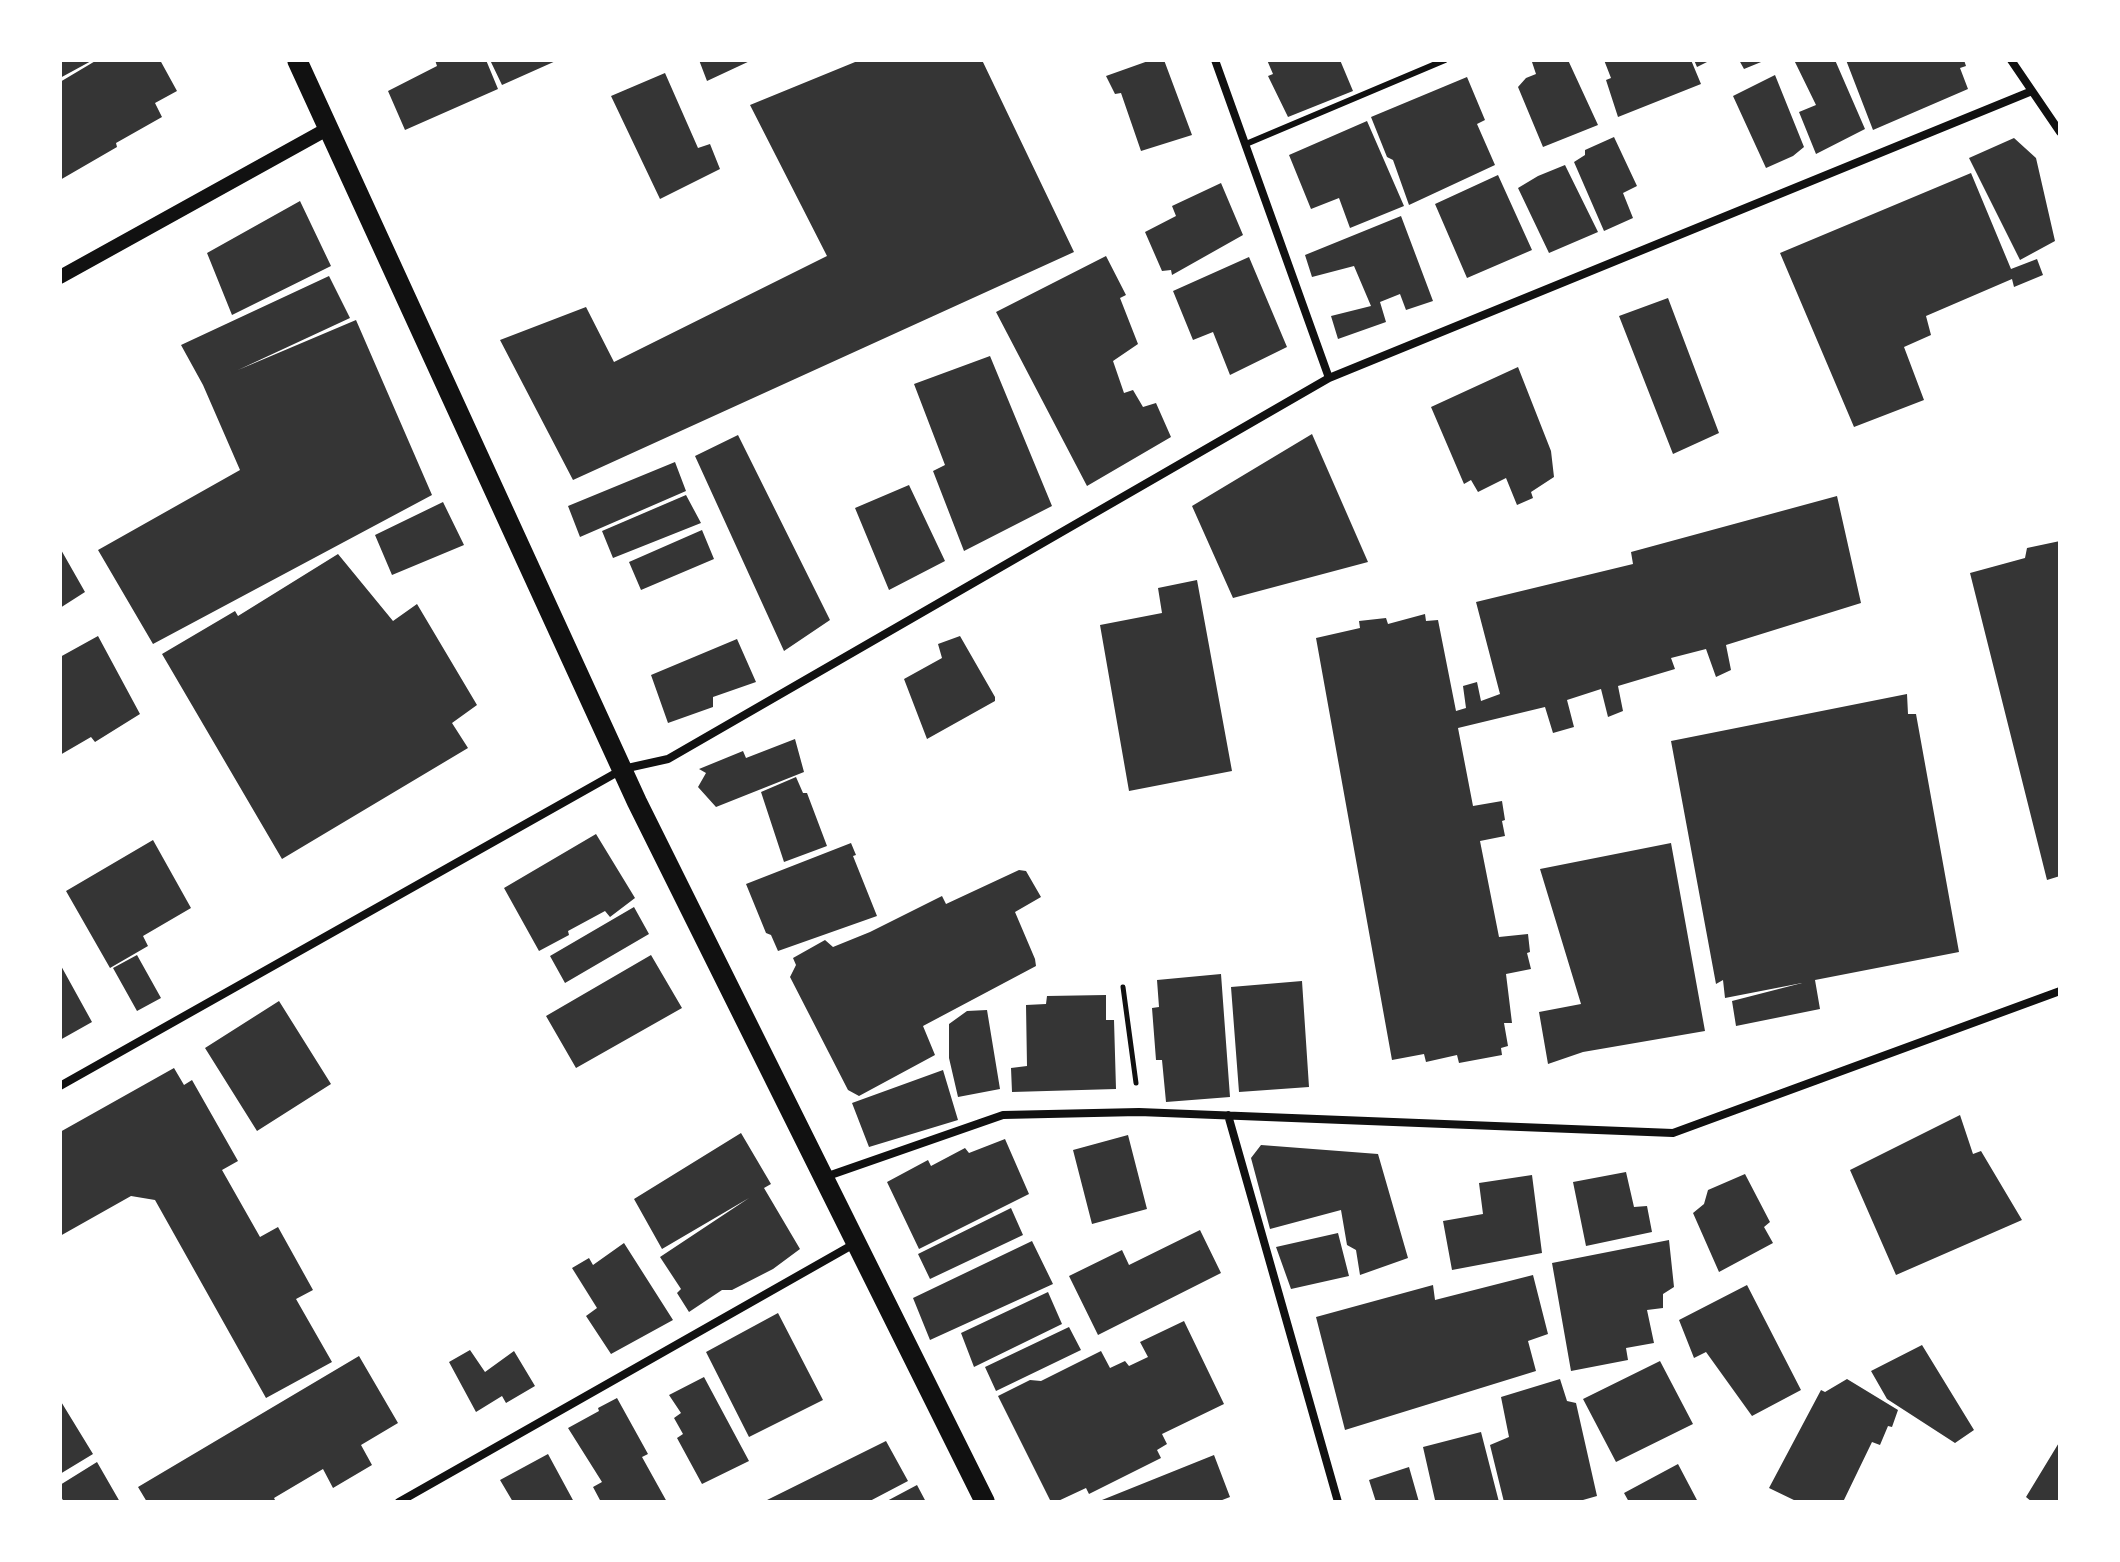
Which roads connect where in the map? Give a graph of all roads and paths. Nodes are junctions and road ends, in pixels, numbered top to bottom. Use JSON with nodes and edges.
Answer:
{"nodes":[{"id":1,"x":297,"y":60,"type":"edge"},
{"id":2,"x":1215,"y":60,"type":"edge"},
{"id":3,"x":1445,"y":60,"type":"edge"},
{"id":4,"x":2011,"y":60,"type":"edge"},
{"id":5,"x":2032,"y":91,"type":"junction"},
{"id":6,"x":329,"y":128,"type":"junction"},
{"id":7,"x":2060,"y":132,"type":"edge"},
{"id":8,"x":1246,"y":144,"type":"junction"},
{"id":9,"x":60,"y":277,"type":"edge"},
{"id":10,"x":1329,"y":378,"type":"junction"},
{"id":11,"x":623,"y":769,"type":"junction"},
{"id":12,"x":1123,"y":987,"type":"dead end"},
{"id":13,"x":2060,"y":991,"type":"edge"},
{"id":14,"x":60,"y":1086,"type":"edge"},
{"id":15,"x":1139,"y":1112,"type":"junction"},
{"id":16,"x":1228,"y":1115,"type":"junction"},
{"id":17,"x":825,"y":1177,"type":"junction"},
{"id":18,"x":856,"y":1243,"type":"junction"},
{"id":19,"x":399,"y":1502,"type":"edge"},
{"id":20,"x":985,"y":1502,"type":"edge"},
{"id":21,"x":1338,"y":1502,"type":"edge"}],
"edges":[{"from":1,"to":6,"type":"main road"},
{"from":2,"to":8,"type":"street"},
{"from":3,"to":8,"type":"lane"},
{"from":4,"to":5,"type":"street"},
{"from":5,"to":7,"type":"street"},
{"from":5,"to":10,"type":"street"},
{"from":6,"to":9,"type":"street"},
{"from":6,"to":11,"type":"main road"},
{"from":8,"to":10,"type":"street"},
{"from":10,"to":11,"type":"street"},
{"from":11,"to":14,"type":"street"},
{"from":11,"to":17,"type":"main road"},
{"from":12,"to":15,"type":"path"},
{"from":13,"to":16,"type":"street"},
{"from":15,"to":16,"type":"street"},
{"from":15,"to":17,"type":"street"},
{"from":16,"to":21,"type":"street"},
{"from":17,"to":18,"type":"main road"},
{"from":18,"to":19,"type":"street"},
{"from":18,"to":20,"type":"main road"}]}
